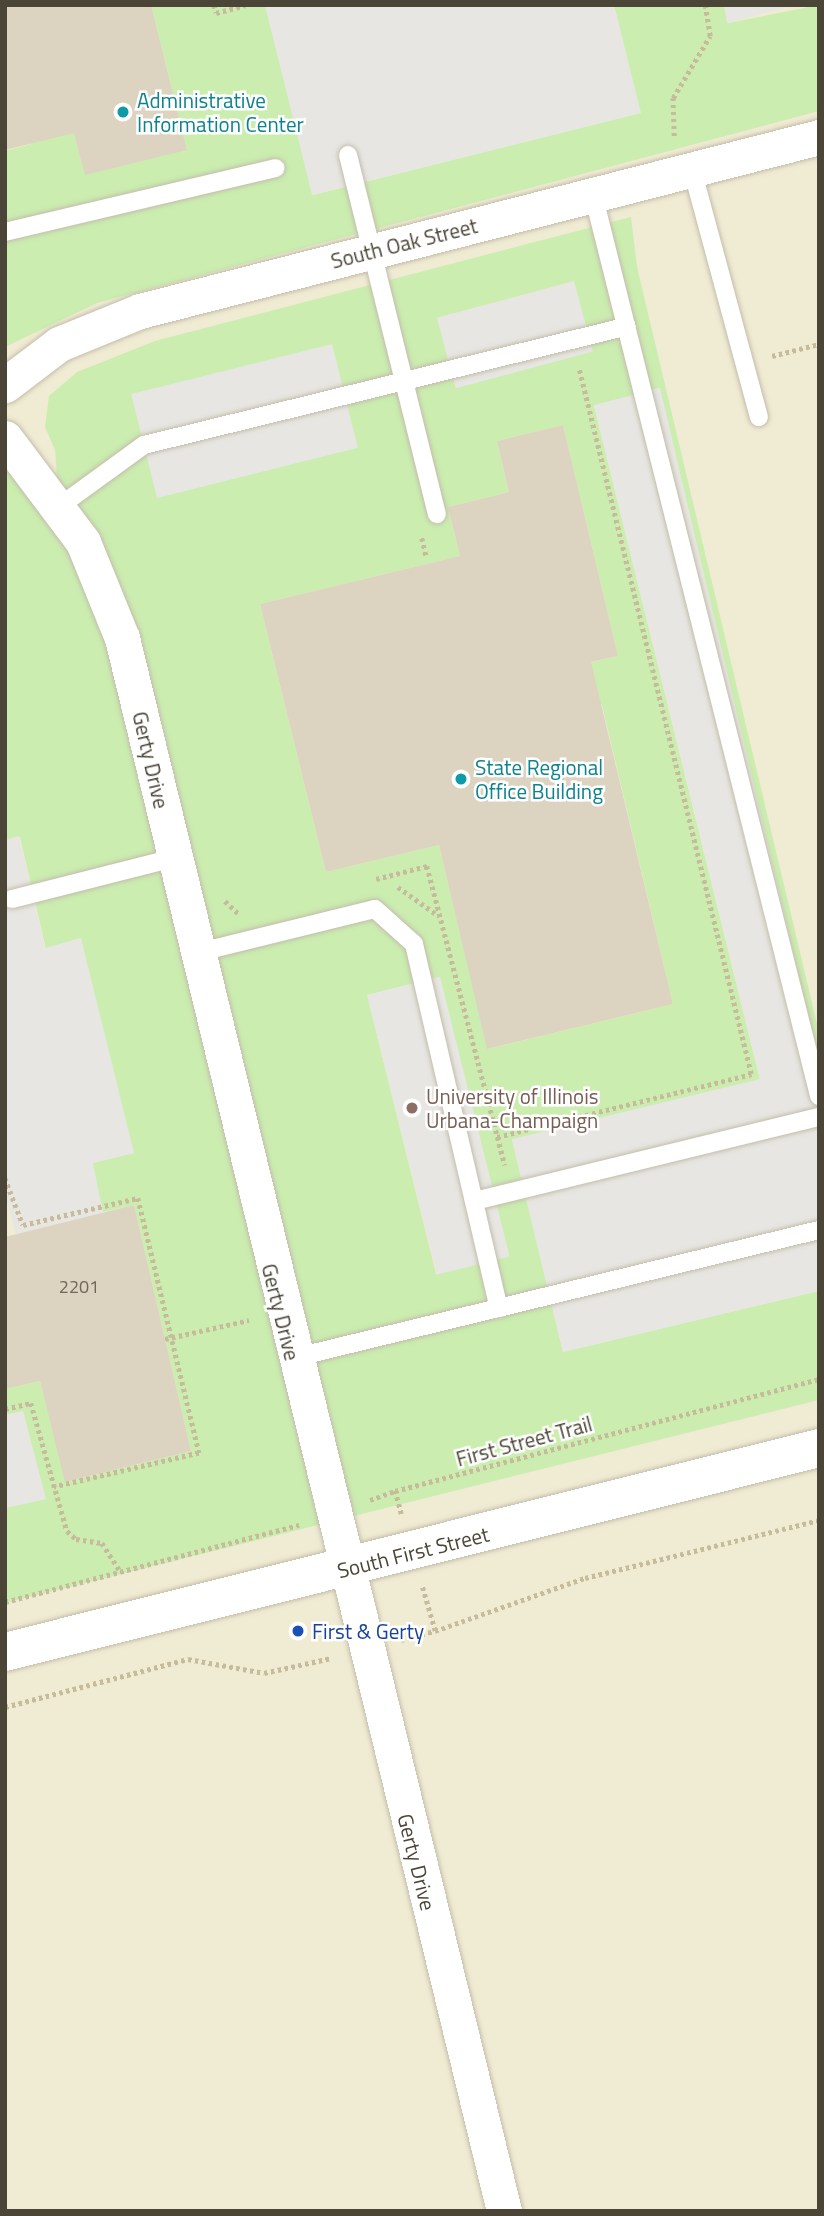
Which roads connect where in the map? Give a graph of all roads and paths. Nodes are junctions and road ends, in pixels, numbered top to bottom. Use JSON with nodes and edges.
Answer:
{"nodes":[{"id":1,"x":214,"y":5,"type":"edge"},
{"id":2,"x":245,"y":5,"type":"edge"},
{"id":3,"x":705,"y":5,"type":"edge"},
{"id":4,"x":674,"y":136,"type":"dead end"},
{"id":5,"x":819,"y":137,"type":"edge"},
{"id":6,"x":348,"y":155,"type":"dead end"},
{"id":7,"x":276,"y":168,"type":"dead end"},
{"id":8,"x":692,"y":169,"type":"junction"},
{"id":9,"x":593,"y":194,"type":"junction"},
{"id":10,"x":5,"y":232,"type":"edge"},
{"id":11,"x":372,"y":251,"type":"junction"},
{"id":12,"x":628,"y":326,"type":"junction"},
{"id":13,"x":819,"y":344,"type":"edge"},
{"id":14,"x":744,"y":363,"type":"junction"},
{"id":15,"x":579,"y":369,"type":"dead end"},
{"id":16,"x":404,"y":381,"type":"junction"},
{"id":17,"x":5,"y":385,"type":"edge"},
{"id":18,"x":759,"y":417,"type":"dead end"},
{"id":19,"x":5,"y":438,"type":"edge"},
{"id":20,"x":60,"y":506,"type":"junction"},
{"id":21,"x":437,"y":514,"type":"dead end"},
{"id":22,"x":174,"y":858,"type":"junction"},
{"id":23,"x":382,"y":877,"type":"dead end"},
{"id":24,"x":12,"y":899,"type":"dead end"},
{"id":25,"x":441,"y":917,"type":"dead end"},
{"id":26,"x":196,"y":953,"type":"junction"},
{"id":27,"x":819,"y":1096,"type":"edge"},
{"id":28,"x":819,"y":1117,"type":"edge"},
{"id":29,"x":498,"y":1137,"type":"dead end"},
{"id":30,"x":5,"y":1178,"type":"edge"},
{"id":31,"x":474,"y":1201,"type":"junction"},
{"id":32,"x":819,"y":1230,"type":"edge"},
{"id":33,"x":499,"y":1308,"type":"junction"},
{"id":34,"x":281,"y":1313,"type":"junction"},
{"id":35,"x":168,"y":1338,"type":"junction"},
{"id":36,"x":293,"y":1358,"type":"junction"},
{"id":37,"x":819,"y":1379,"type":"edge"},
{"id":38,"x":5,"y":1409,"type":"edge"},
{"id":39,"x":819,"y":1448,"type":"edge"},
{"id":40,"x":54,"y":1487,"type":"junction"},
{"id":41,"x":819,"y":1520,"type":"edge"},
{"id":42,"x":279,"y":1531,"type":"dead end"},
{"id":43,"x":412,"y":1553,"type":"junction"},
{"id":44,"x":345,"y":1569,"type":"junction"},
{"id":45,"x":120,"y":1571,"type":"junction"},
{"id":46,"x":5,"y":1602,"type":"edge"},
{"id":47,"x":435,"y":1631,"type":"junction"},
{"id":48,"x":419,"y":1635,"type":"dead end"},
{"id":49,"x":5,"y":1652,"type":"edge"},
{"id":50,"x":322,"y":1660,"type":"dead end"},
{"id":51,"x":5,"y":1707,"type":"edge"},
{"id":52,"x":504,"y":2211,"type":"edge"}],
"edges":[{"from":1,"to":2,"type":"path"},
{"from":3,"to":4,"type":"path"},
{"from":5,"to":8,"type":"street","name":"South Oak Street"},
{"from":6,"to":11,"type":"lane"},
{"from":7,"to":10,"type":"lane"},
{"from":8,"to":9,"type":"street","name":"South Oak Street"},
{"from":8,"to":14,"type":"lane"},
{"from":9,"to":11,"type":"street","name":"South Oak Street"},
{"from":9,"to":12,"type":"lane"},
{"from":11,"to":16,"type":"lane"},
{"from":11,"to":17,"type":"street","name":"South Oak Street"},
{"from":12,"to":16,"type":"lane"},
{"from":12,"to":27,"type":"lane"},
{"from":13,"to":14,"type":"path"},
{"from":14,"to":18,"type":"lane"},
{"from":15,"to":29,"type":"path"},
{"from":16,"to":20,"type":"lane"},
{"from":16,"to":21,"type":"lane"},
{"from":19,"to":20,"type":"street","name":"Gerty Drive"},
{"from":20,"to":22,"type":"street","name":"Gerty Drive"},
{"from":22,"to":24,"type":"lane"},
{"from":22,"to":26,"type":"street","name":"Gerty Drive"},
{"from":23,"to":25,"type":"path"},
{"from":26,"to":31,"type":"lane"},
{"from":26,"to":34,"type":"street","name":"Gerty Drive"},
{"from":28,"to":31,"type":"lane"},
{"from":30,"to":35,"type":"path"},
{"from":31,"to":33,"type":"lane"},
{"from":32,"to":33,"type":"lane"},
{"from":33,"to":36,"type":"lane"},
{"from":34,"to":35,"type":"path"},
{"from":34,"to":36,"type":"street","name":"Gerty Drive"},
{"from":35,"to":40,"type":"path"},
{"from":36,"to":44,"type":"street","name":"Gerty Drive"},
{"from":37,"to":43,"type":"path","name":"First Street Trail"},
{"from":38,"to":40,"type":"path"},
{"from":39,"to":43,"type":"street","name":"South First Street"},
{"from":40,"to":45,"type":"path"},
{"from":41,"to":47,"type":"path"},
{"from":42,"to":45,"type":"path"},
{"from":43,"to":44,"type":"street","name":"South First Street"},
{"from":43,"to":47,"type":"path","name":"First Street Trail"},
{"from":44,"to":49,"type":"street","name":"South First Street"},
{"from":44,"to":52,"type":"street","name":"Gerty Drive"},
{"from":45,"to":46,"type":"path"},
{"from":47,"to":48,"type":"path"},
{"from":50,"to":51,"type":"path"}]}
